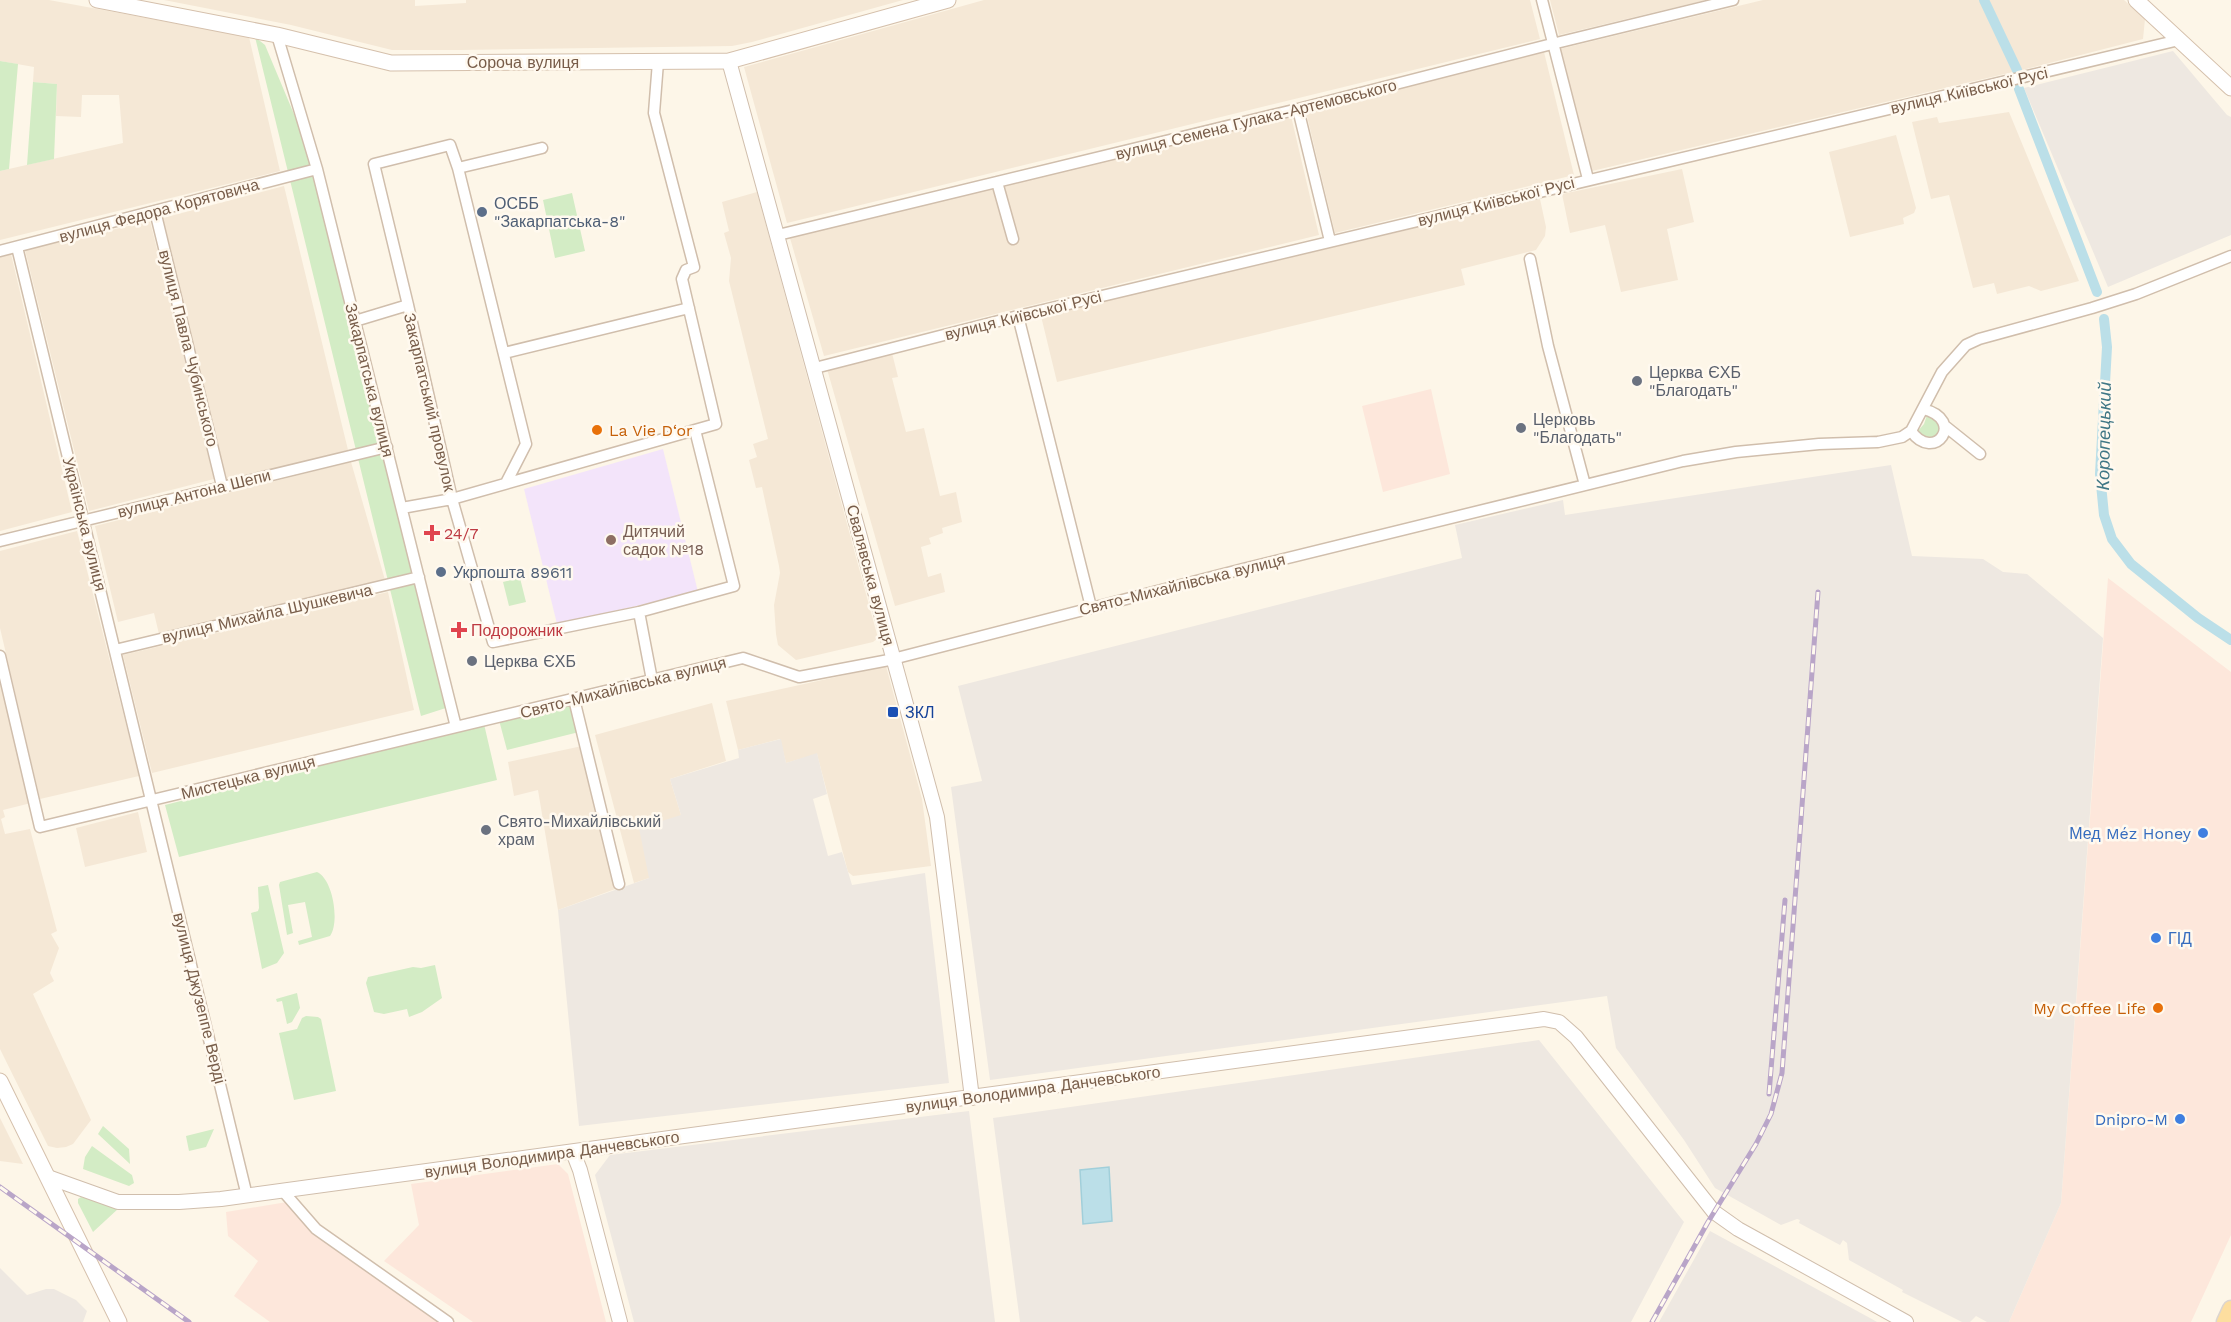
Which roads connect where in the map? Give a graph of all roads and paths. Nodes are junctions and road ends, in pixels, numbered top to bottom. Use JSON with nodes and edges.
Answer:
{"nodes":[{"id":1,"x":97,"y":0,"type":"edge"},
{"id":2,"x":945,"y":0,"type":"edge"},
{"id":3,"x":1542,"y":0,"type":"edge"},
{"id":4,"x":1733,"y":0,"type":"edge"},
{"id":5,"x":2136,"y":0,"type":"edge"},
{"id":6,"x":277,"y":35,"type":"junction"},
{"id":7,"x":2179,"y":40,"type":"junction"},
{"id":8,"x":1553,"y":43,"type":"junction"},
{"id":9,"x":729,"y":61,"type":"junction"},
{"id":10,"x":658,"y":62,"type":"junction"},
{"id":11,"x":2231,"y":88,"type":"edge"},
{"id":12,"x":1298,"y":109,"type":"junction"},
{"id":13,"x":542,"y":148,"type":"dead end"},
{"id":14,"x":458,"y":168,"type":"junction"},
{"id":15,"x":317,"y":169,"type":"junction"},
{"id":16,"x":1588,"y":179,"type":"junction"},
{"id":17,"x":997,"y":182,"type":"junction"},
{"id":18,"x":155,"y":211,"type":"junction"},
{"id":19,"x":778,"y":235,"type":"junction"},
{"id":20,"x":1013,"y":239,"type":"dead end"},
{"id":21,"x":1330,"y":241,"type":"junction"},
{"id":22,"x":17,"y":247,"type":"junction"},
{"id":23,"x":0,"y":251,"type":"edge"},
{"id":24,"x":2231,"y":256,"type":"edge"},
{"id":25,"x":1530,"y":259,"type":"dead end"},
{"id":26,"x":408,"y":305,"type":"junction"},
{"id":27,"x":689,"y":308,"type":"junction"},
{"id":28,"x":1018,"y":315,"type":"junction"},
{"id":29,"x":355,"y":321,"type":"junction"},
{"id":30,"x":504,"y":353,"type":"junction"},
{"id":31,"x":814,"y":368,"type":"junction"},
{"id":32,"x":1923,"y":409,"type":"junction"},
{"id":33,"x":695,"y":429,"type":"junction"},
{"id":34,"x":1944,"y":430,"type":"junction"},
{"id":35,"x":1911,"y":431,"type":"junction"},
{"id":36,"x":387,"y":447,"type":"junction"},
{"id":37,"x":1980,"y":454,"type":"dead end"},
{"id":38,"x":506,"y":483,"type":"junction"},
{"id":39,"x":1585,"y":485,"type":"junction"},
{"id":40,"x":222,"y":486,"type":"junction"},
{"id":41,"x":452,"y":499,"type":"junction"},
{"id":42,"x":402,"y":508,"type":"junction"},
{"id":43,"x":84,"y":520,"type":"junction"},
{"id":44,"x":0,"y":541,"type":"edge"},
{"id":45,"x":419,"y":577,"type":"junction"},
{"id":46,"x":1091,"y":607,"type":"junction"},
{"id":47,"x":639,"y":612,"type":"junction"},
{"id":48,"x":115,"y":650,"type":"junction"},
{"id":49,"x":0,"y":656,"type":"edge"},
{"id":50,"x":894,"y":658,"type":"junction"},
{"id":51,"x":652,"y":680,"type":"junction"},
{"id":52,"x":574,"y":699,"type":"junction"},
{"id":53,"x":456,"y":727,"type":"junction"},
{"id":54,"x":152,"y":801,"type":"junction"},
{"id":55,"x":620,"y":884,"type":"dead end"},
{"id":56,"x":0,"y":1081,"type":"edge"},
{"id":57,"x":972,"y":1098,"type":"junction"},
{"id":58,"x":573,"y":1152,"type":"junction"},
{"id":59,"x":48,"y":1177,"type":"junction"},
{"id":60,"x":282,"y":1190,"type":"junction"},
{"id":61,"x":247,"y":1196,"type":"junction"},
{"id":62,"x":2231,"y":1309,"type":"edge"},
{"id":63,"x":118,"y":1322,"type":"edge"},
{"id":64,"x":448,"y":1322,"type":"edge"},
{"id":65,"x":620,"y":1322,"type":"edge"},
{"id":66,"x":1906,"y":1322,"type":"edge"},
{"id":67,"x":2225,"y":1322,"type":"edge"}],
"edges":[{"from":1,"to":6,"type":"main road","name":"Сороча вулиця"},
{"from":2,"to":9,"type":"main road","name":"Сороча вулиця"},
{"from":3,"to":8,"type":"street"},
{"from":4,"to":8,"type":"street","name":"вулиця Семена Гулака-Артемовського"},
{"from":5,"to":7,"type":"main road"},
{"from":6,"to":10,"type":"main road","name":"Сороча вулиця"},
{"from":6,"to":15,"type":"street","name":"Закарпатська вулиця"},
{"from":7,"to":11,"type":"main road"},
{"from":7,"to":16,"type":"street","name":"вулиця Київської Русі"},
{"from":8,"to":12,"type":"street","name":"вулиця Семена Гулака-Артемовського"},
{"from":8,"to":16,"type":"street"},
{"from":9,"to":10,"type":"main road","name":"Сороча вулиця"},
{"from":9,"to":19,"type":"street","name":"Свалявська вулиця"},
{"from":10,"to":27,"type":"street","name":"Закарпатський провулок"},
{"from":12,"to":17,"type":"street","name":"вулиця Семена Гулака-Артемовського"},
{"from":12,"to":21,"type":"street"},
{"from":13,"to":14,"type":"street"},
{"from":14,"to":26,"type":"street","name":"Закарпатський провулок"},
{"from":14,"to":30,"type":"street","name":"Закарпатський провулок"},
{"from":15,"to":18,"type":"street","name":"вулиця Федора Корятовича"},
{"from":15,"to":29,"type":"street","name":"Закарпатська вулиця"},
{"from":16,"to":21,"type":"street","name":"вулиця Київської Русі"},
{"from":17,"to":19,"type":"street","name":"вулиця Семена Гулака-Артемовського"},
{"from":17,"to":20,"type":"street"},
{"from":18,"to":22,"type":"street","name":"вулиця Федора Корятовича"},
{"from":18,"to":40,"type":"street","name":"вулиця Павла Чубинського"},
{"from":19,"to":31,"type":"street","name":"Свалявська вулиця"},
{"from":21,"to":28,"type":"street","name":"вулиця Київської Русі"},
{"from":22,"to":23,"type":"street","name":"вулиця Федора Корятовича"},
{"from":22,"to":43,"type":"street","name":"Українська вулиця"},
{"from":24,"to":32,"type":"street"},
{"from":25,"to":39,"type":"street"},
{"from":26,"to":29,"type":"street","name":"Закарпатський провулок"},
{"from":26,"to":41,"type":"street","name":"Закарпатський провулок"},
{"from":27,"to":30,"type":"street"},
{"from":27,"to":33,"type":"street","name":"Закарпатський провулок"},
{"from":28,"to":31,"type":"street","name":"вулиця Київської Русі"},
{"from":28,"to":46,"type":"street"},
{"from":29,"to":36,"type":"street","name":"Закарпатська вулиця"},
{"from":30,"to":38,"type":"street","name":"Закарпатський провулок"},
{"from":31,"to":50,"type":"street","name":"Свалявська вулиця"},
{"from":32,"to":34,"type":"street"},
{"from":32,"to":35,"type":"street"},
{"from":33,"to":38,"type":"street","name":"Закарпатський провулок"},
{"from":33,"to":47,"type":"street","name":"Закарпатський провулок"},
{"from":34,"to":35,"type":"street"},
{"from":34,"to":37,"type":"street"},
{"from":35,"to":39,"type":"street","name":"Свято-Михайлівська вулиця"},
{"from":36,"to":40,"type":"street","name":"вулиця Антона Шепи"},
{"from":36,"to":42,"type":"street","name":"Закарпатська вулиця"},
{"from":38,"to":41,"type":"street","name":"Закарпатський провулок"},
{"from":39,"to":46,"type":"street","name":"Свято-Михайлівська вулиця"},
{"from":40,"to":43,"type":"street","name":"вулиця Антона Шепи"},
{"from":41,"to":42,"type":"street","name":"Закарпатський провулок"},
{"from":41,"to":47,"type":"street","name":"Закарпатський провулок"},
{"from":42,"to":45,"type":"street","name":"Закарпатська вулиця"},
{"from":43,"to":44,"type":"street","name":"вулиця Антона Шепи"},
{"from":43,"to":48,"type":"street","name":"Українська вулиця"},
{"from":45,"to":48,"type":"street","name":"вулиця Михайла Шушкевича"},
{"from":45,"to":53,"type":"street","name":"Закарпатська вулиця"},
{"from":46,"to":50,"type":"street","name":"Свято-Михайлівська вулиця"},
{"from":47,"to":51,"type":"street"},
{"from":48,"to":54,"type":"street","name":"Українська вулиця"},
{"from":49,"to":54,"type":"street","name":"Мистецька вулиця"},
{"from":50,"to":51,"type":"street","name":"Свято-Михайлівська вулиця"},
{"from":50,"to":57,"type":"street","name":"Свалявська вулиця"},
{"from":51,"to":52,"type":"street","name":"Свято-Михайлівська вулиця"},
{"from":52,"to":53,"type":"street","name":"Свято-Михайлівська вулиця"},
{"from":52,"to":55,"type":"street"},
{"from":53,"to":54,"type":"street","name":"Мистецька вулиця"},
{"from":54,"to":61,"type":"street","name":"вулиця Джузеппе Верді"},
{"from":56,"to":59,"type":"main road"},
{"from":57,"to":58,"type":"street","name":"вулиця Володимира Данчевського"},
{"from":57,"to":66,"type":"street","name":"вулиця Володимира Данчевського"},
{"from":58,"to":60,"type":"street","name":"вулиця Володимира Данчевського"},
{"from":58,"to":65,"type":"street"},
{"from":59,"to":61,"type":"street","name":"вулиця Володимира Данчевського"},
{"from":59,"to":63,"type":"main road"},
{"from":60,"to":61,"type":"street","name":"вулиця Володимира Данчевського"},
{"from":60,"to":64,"type":"street"},
{"from":62,"to":67,"type":"main road"}]}
